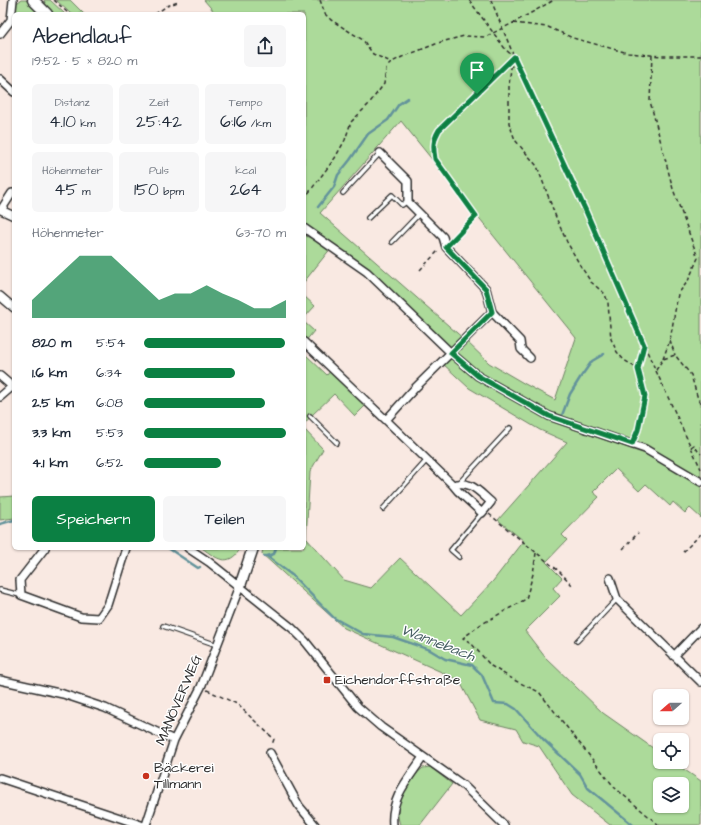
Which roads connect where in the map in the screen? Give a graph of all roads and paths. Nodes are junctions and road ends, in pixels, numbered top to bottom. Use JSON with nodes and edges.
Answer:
{"nodes":[{"id":1,"x":13,"y":0,"type":"edge"},
{"id":2,"x":33,"y":0,"type":"edge"},
{"id":3,"x":54,"y":0,"type":"edge"},
{"id":4,"x":320,"y":0,"type":"edge"},
{"id":5,"x":469,"y":0,"type":"edge"},
{"id":6,"x":491,"y":0,"type":"edge"},
{"id":7,"x":554,"y":0,"type":"edge"},
{"id":8,"x":178,"y":2,"type":"dead end"},
{"id":9,"x":45,"y":12,"type":"edge"},
{"id":10,"x":66,"y":12,"type":"edge"},
{"id":11,"x":158,"y":12,"type":"edge"},
{"id":12,"x":513,"y":23,"type":"junction"},
{"id":13,"x":502,"y":29,"type":"junction"},
{"id":14,"x":493,"y":33,"type":"junction"},
{"id":15,"x":0,"y":34,"type":"edge"},
{"id":16,"x":652,"y":55,"type":"junction"},
{"id":17,"x":701,"y":56,"type":"edge"},
{"id":18,"x":515,"y":58,"type":"junction"},
{"id":19,"x":392,"y":62,"type":"junction"},
{"id":20,"x":0,"y":79,"type":"edge"},
{"id":21,"x":12,"y":90,"type":"edge"},
{"id":22,"x":380,"y":153,"type":"joint"},
{"id":23,"x":12,"y":193,"type":"edge"},
{"id":24,"x":343,"y":193,"type":"dead end"},
{"id":25,"x":306,"y":196,"type":"edge"},
{"id":26,"x":408,"y":202,"type":"junction"},
{"id":27,"x":1,"y":210,"type":"edge"},
{"id":28,"x":420,"y":213,"type":"junction"},
{"id":29,"x":12,"y":215,"type":"edge"},
{"id":30,"x":368,"y":218,"type":"dead end"},
{"id":31,"x":306,"y":229,"type":"edge"},
{"id":32,"x":392,"y":242,"type":"dead end"},
{"id":33,"x":445,"y":246,"type":"junction"},
{"id":34,"x":420,"y":270,"type":"dead end"},
{"id":35,"x":0,"y":296,"type":"edge"},
{"id":36,"x":12,"y":306,"type":"edge"},
{"id":37,"x":492,"y":312,"type":"junction"},
{"id":38,"x":670,"y":340,"type":"junction"},
{"id":39,"x":306,"y":344,"type":"edge"},
{"id":40,"x":644,"y":345,"type":"junction"},
{"id":41,"x":451,"y":353,"type":"junction"},
{"id":42,"x":676,"y":355,"type":"junction"},
{"id":43,"x":530,"y":358,"type":"dead end"},
{"id":44,"x":663,"y":359,"type":"junction"},
{"id":45,"x":638,"y":369,"type":"junction"},
{"id":46,"x":656,"y":370,"type":"junction"},
{"id":47,"x":0,"y":376,"type":"edge"},
{"id":48,"x":12,"y":386,"type":"edge"},
{"id":49,"x":12,"y":388,"type":"edge"},
{"id":50,"x":0,"y":397,"type":"edge"},
{"id":51,"x":701,"y":403,"type":"edge"},
{"id":52,"x":310,"y":416,"type":"dead end"},
{"id":53,"x":386,"y":420,"type":"junction"},
{"id":54,"x":510,"y":428,"type":"dead end"},
{"id":55,"x":337,"y":443,"type":"dead end"},
{"id":56,"x":632,"y":444,"type":"junction"},
{"id":57,"x":691,"y":447,"type":"junction"},
{"id":58,"x":701,"y":454,"type":"edge"},
{"id":59,"x":427,"y":460,"type":"junction"},
{"id":60,"x":701,"y":469,"type":"edge"},
{"id":61,"x":701,"y":482,"type":"edge"},
{"id":62,"x":456,"y":484,"type":"junction"},
{"id":63,"x":383,"y":509,"type":"dead end"},
{"id":64,"x":483,"y":511,"type":"junction"},
{"id":65,"x":638,"y":533,"type":"dead end"},
{"id":66,"x":701,"y":534,"type":"edge"},
{"id":67,"x":623,"y":549,"type":"dead end"},
{"id":68,"x":43,"y":550,"type":"edge"},
{"id":69,"x":125,"y":550,"type":"edge"},
{"id":70,"x":191,"y":550,"type":"edge"},
{"id":71,"x":252,"y":550,"type":"edge"},
{"id":72,"x":683,"y":552,"type":"dead end"},
{"id":73,"x":536,"y":553,"type":"junction"},
{"id":74,"x":459,"y":557,"type":"dead end"},
{"id":75,"x":610,"y":578,"type":"dead end"},
{"id":76,"x":240,"y":586,"type":"junction"},
{"id":77,"x":573,"y":586,"type":"dead end"},
{"id":78,"x":0,"y":590,"type":"edge"},
{"id":79,"x":21,"y":595,"type":"junction"},
{"id":80,"x":617,"y":600,"type":"junction"},
{"id":81,"x":163,"y":626,"type":"dead end"},
{"id":82,"x":701,"y":628,"type":"edge"},
{"id":83,"x":577,"y":641,"type":"dead end"},
{"id":84,"x":217,"y":645,"type":"junction"},
{"id":85,"x":674,"y":656,"type":"junction"},
{"id":86,"x":0,"y":680,"type":"edge"},
{"id":87,"x":701,"y":682,"type":"edge"},
{"id":88,"x":201,"y":687,"type":"junction"},
{"id":89,"x":174,"y":740,"type":"junction"},
{"id":90,"x":270,"y":753,"type":"joint"},
{"id":91,"x":424,"y":756,"type":"junction"},
{"id":92,"x":0,"y":778,"type":"edge"},
{"id":93,"x":141,"y":825,"type":"edge"},
{"id":94,"x":146,"y":825,"type":"edge"},
{"id":95,"x":314,"y":825,"type":"edge"},
{"id":96,"x":393,"y":825,"type":"edge"},
{"id":97,"x":504,"y":825,"type":"edge"},
{"id":98,"x":659,"y":825,"type":"edge"}],
"edges":[{"from":1,"to":15,"type":"street"},
{"from":2,"to":9,"type":"street"},
{"from":3,"to":10,"type":"path"},
{"from":4,"to":19,"type":"path"},
{"from":5,"to":14,"type":"path"},
{"from":6,"to":13,"type":"path"},
{"from":7,"to":12,"type":"path"},
{"from":8,"to":11,"type":"path"},
{"from":12,"to":13,"type":"path"},
{"from":12,"to":16,"type":"path"},
{"from":13,"to":14,"type":"path"},
{"from":13,"to":18,"type":"path"},
{"from":14,"to":18,"type":"path"},
{"from":14,"to":19,"type":"path"},
{"from":16,"to":17,"type":"path"},
{"from":16,"to":38,"type":"path"},
{"from":18,"to":33,"type":"path"},
{"from":18,"to":40,"type":"path"},
{"from":18,"to":45,"type":"path"},
{"from":19,"to":25,"type":"path"},
{"from":20,"to":21,"type":"street"},
{"from":22,"to":24,"type":"lane"},
{"from":22,"to":26,"type":"street"},
{"from":23,"to":27,"type":"street"},
{"from":26,"to":28,"type":"street"},
{"from":26,"to":30,"type":"lane"},
{"from":27,"to":29,"type":"street"},
{"from":28,"to":32,"type":"lane"},
{"from":28,"to":33,"type":"street"},
{"from":31,"to":41,"type":"street"},
{"from":33,"to":34,"type":"path"},
{"from":33,"to":37,"type":"street"},
{"from":35,"to":36,"type":"street"},
{"from":37,"to":41,"type":"street"},
{"from":37,"to":43,"type":"street"},
{"from":38,"to":42,"type":"path"},
{"from":38,"to":44,"type":"path"},
{"from":39,"to":53,"type":"street"},
{"from":40,"to":45,"type":"path"},
{"from":40,"to":46,"type":"path"},
{"from":41,"to":53,"type":"street"},
{"from":41,"to":56,"type":"street"},
{"from":42,"to":44,"type":"path"},
{"from":42,"to":51,"type":"path"},
{"from":44,"to":46,"type":"path"},
{"from":45,"to":56,"type":"path"},
{"from":46,"to":57,"type":"path"},
{"from":47,"to":48,"type":"street"},
{"from":49,"to":50,"type":"street"},
{"from":52,"to":55,"type":"lane"},
{"from":53,"to":59,"type":"street"},
{"from":54,"to":62,"type":"lane"},
{"from":56,"to":61,"type":"street"},
{"from":57,"to":58,"type":"path"},
{"from":57,"to":60,"type":"path"},
{"from":59,"to":62,"type":"street"},
{"from":59,"to":63,"type":"lane"},
{"from":62,"to":64,"type":"street"},
{"from":62,"to":64,"type":"street"},
{"from":64,"to":73,"type":"path"},
{"from":64,"to":74,"type":"lane"},
{"from":65,"to":67,"type":"path"},
{"from":66,"to":72,"type":"path"},
{"from":68,"to":79,"type":"street"},
{"from":69,"to":79,"type":"street"},
{"from":70,"to":76,"type":"street"},
{"from":71,"to":76,"type":"street"},
{"from":73,"to":77,"type":"path"},
{"from":73,"to":98,"type":"path"},
{"from":75,"to":80,"type":"street"},
{"from":76,"to":84,"type":"street","name":"MANÖVERWEG"},
{"from":76,"to":91,"type":"street"},
{"from":78,"to":79,"type":"lane"},
{"from":80,"to":83,"type":"lane"},
{"from":80,"to":85,"type":"street"},
{"from":81,"to":84,"type":"lane"},
{"from":82,"to":85,"type":"street"},
{"from":84,"to":88,"type":"street","name":"MANÖVERWEG"},
{"from":85,"to":87,"type":"street"},
{"from":86,"to":89,"type":"street"},
{"from":88,"to":89,"type":"street","name":"MANÖVERWEG"},
{"from":88,"to":90,"type":"path"},
{"from":89,"to":94,"type":"street","name":"MANÖVERWEG"},
{"from":90,"to":95,"type":"street"},
{"from":91,"to":96,"type":"street"},
{"from":91,"to":97,"type":"street"},
{"from":92,"to":93,"type":"street"}]}
